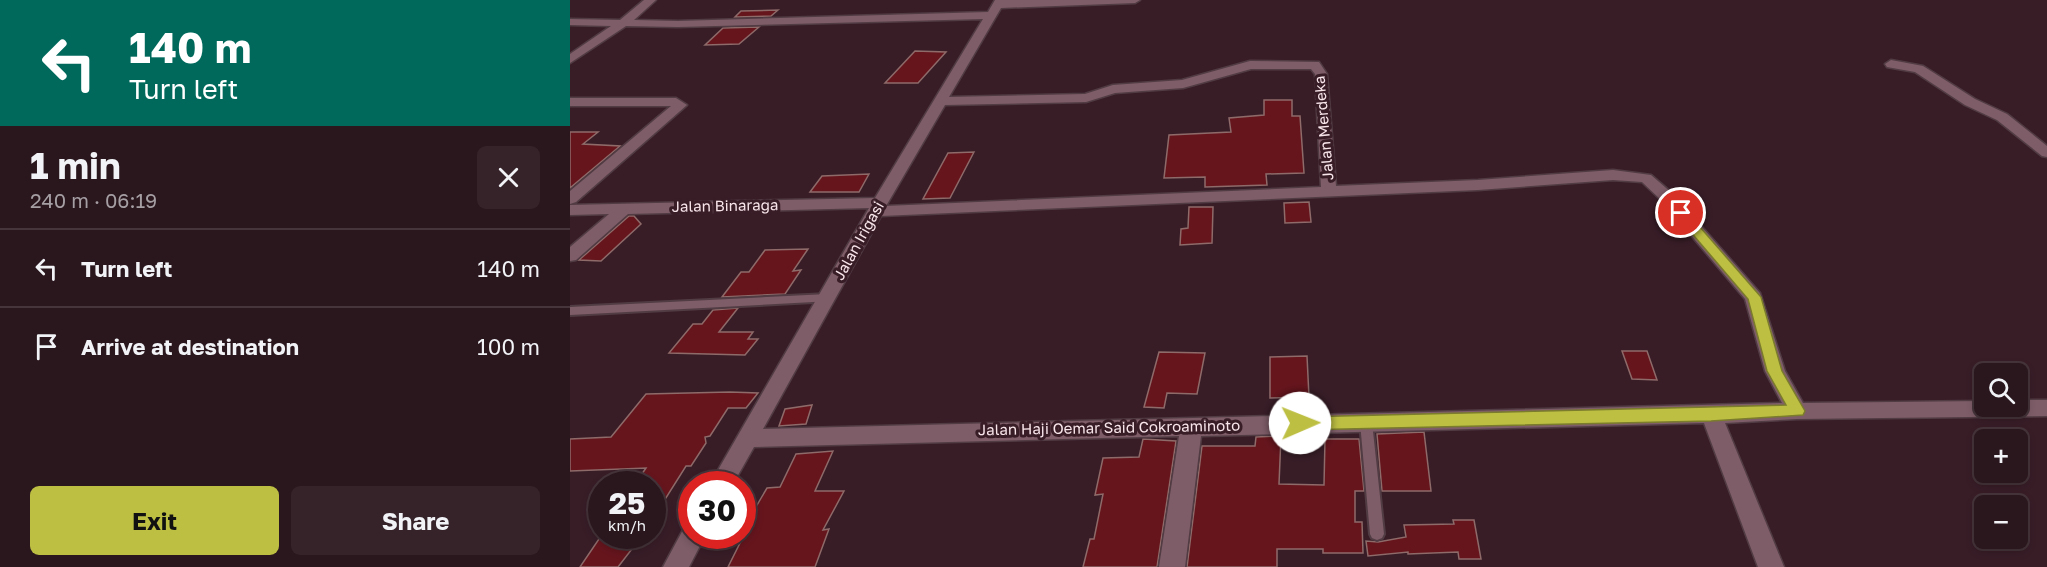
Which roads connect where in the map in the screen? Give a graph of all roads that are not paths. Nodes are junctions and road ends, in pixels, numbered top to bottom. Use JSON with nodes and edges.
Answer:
{"nodes":[{"id":1,"x":651,"y":0,"type":"edge"},
{"id":2,"x":1135,"y":0,"type":"edge"},
{"id":3,"x":996,"y":7,"type":"edge"},
{"id":4,"x":570,"y":22,"type":"edge"},
{"id":5,"x":622,"y":24,"type":"junction"},
{"id":6,"x":570,"y":59,"type":"edge"},
{"id":7,"x":1891,"y":64,"type":"dead end"},
{"id":8,"x":940,"y":101,"type":"junction"},
{"id":9,"x":570,"y":102,"type":"edge"},
{"id":10,"x":2047,"y":153,"type":"edge"},
{"id":11,"x":1329,"y":191,"type":"junction"},
{"id":12,"x":570,"y":199,"type":"edge"},
{"id":13,"x":878,"y":207,"type":"junction"},
{"id":14,"x":624,"y":209,"type":"junction"},
{"id":15,"x":570,"y":210,"type":"edge"},
{"id":16,"x":570,"y":256,"type":"edge"},
{"id":17,"x":828,"y":298,"type":"junction"},
{"id":18,"x":570,"y":311,"type":"edge"},
{"id":19,"x":2047,"y":408,"type":"edge"},
{"id":20,"x":1797,"y":411,"type":"junction"},
{"id":21,"x":1711,"y":415,"type":"junction"},
{"id":22,"x":1366,"y":422,"type":"junction"},
{"id":23,"x":1191,"y":426,"type":"junction"},
{"id":24,"x":747,"y":438,"type":"junction"},
{"id":25,"x":728,"y":471,"type":"edge"},
{"id":26,"x":1377,"y":534,"type":"dead end"},
{"id":27,"x":685,"y":549,"type":"edge"},
{"id":28,"x":675,"y":567,"type":"edge"},
{"id":29,"x":1172,"y":567,"type":"edge"},
{"id":30,"x":1771,"y":567,"type":"edge"}],
"edges":[{"from":1,"to":5,"type":"street"},
{"from":2,"to":3,"type":"street"},
{"from":3,"to":5,"type":"street"},
{"from":3,"to":8,"type":"street","name":"Jalan Irigasi"},
{"from":4,"to":5,"type":"street"},
{"from":5,"to":6,"type":"street"},
{"from":7,"to":10,"type":"street"},
{"from":8,"to":11,"type":"street","name":"Jalan Merdeka"},
{"from":8,"to":13,"type":"street","name":"Jalan Irigasi"},
{"from":9,"to":12,"type":"street"},
{"from":11,"to":13,"type":"street","name":"Jalan Merdeka"},
{"from":11,"to":20,"type":"street"},
{"from":13,"to":14,"type":"street","name":"Jalan Binaraga"},
{"from":13,"to":17,"type":"street","name":"Jalan Irigasi"},
{"from":14,"to":15,"type":"street","name":"Jalan Binaraga"},
{"from":14,"to":16,"type":"street"},
{"from":17,"to":18,"type":"lane"},
{"from":17,"to":24,"type":"street","name":"Jalan Irigasi"},
{"from":19,"to":20,"type":"street","name":"Jalan Haji Oemar Said Cokroaminoto"},
{"from":20,"to":21,"type":"street","name":"Jalan Haji Oemar Said Cokroaminoto"},
{"from":21,"to":22,"type":"street","name":"Jalan Haji Oemar Said Cokroaminoto"},
{"from":21,"to":30,"type":"street"},
{"from":22,"to":23,"type":"street","name":"Jalan Haji Oemar Said Cokroaminoto"},
{"from":22,"to":26,"type":"lane"},
{"from":23,"to":24,"type":"street","name":"Jalan Haji Oemar Said Cokroaminoto"},
{"from":23,"to":29,"type":"street"},
{"from":24,"to":25,"type":"street","name":"Jalan Irigasi"},
{"from":27,"to":28,"type":"street"}]}
